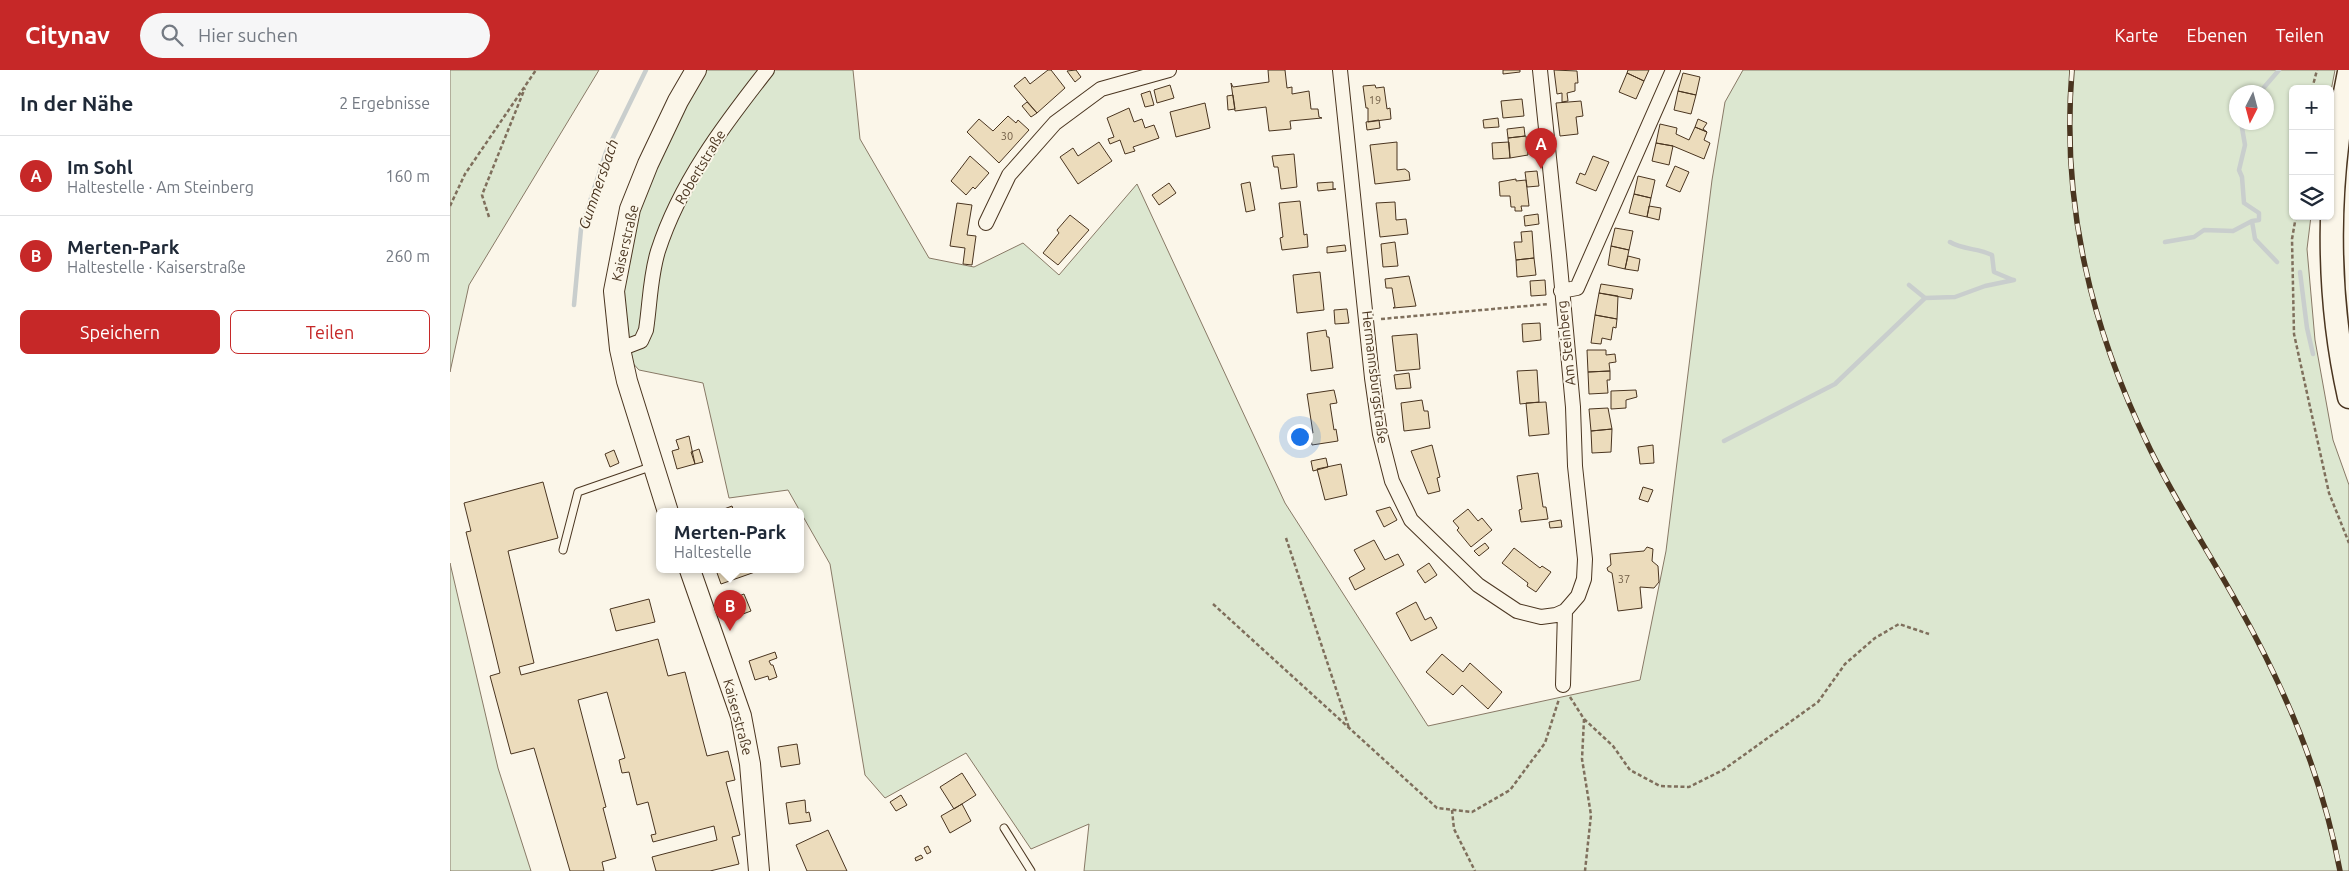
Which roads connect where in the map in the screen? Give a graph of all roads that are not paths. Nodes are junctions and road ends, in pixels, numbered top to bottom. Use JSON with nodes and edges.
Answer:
{"nodes":[{"id":1,"x":696,"y":70,"type":"edge"},
{"id":2,"x":767,"y":70,"type":"edge"},
{"id":3,"x":1169,"y":70,"type":"edge"},
{"id":4,"x":1340,"y":70,"type":"edge"},
{"id":5,"x":1540,"y":70,"type":"edge"},
{"id":6,"x":1673,"y":70,"type":"edge"},
{"id":7,"x":2349,"y":72,"type":"edge"},
{"id":8,"x":986,"y":223,"type":"dead end"},
{"id":9,"x":1562,"y":297,"type":"junction"},
{"id":10,"x":620,"y":349,"type":"junction"},
{"id":11,"x":2349,"y":397,"type":"edge"},
{"id":12,"x":653,"y":466,"type":"junction"},
{"id":13,"x":667,"y":508,"type":"edge"},
{"id":14,"x":563,"y":550,"type":"dead end"},
{"id":15,"x":691,"y":573,"type":"edge"},
{"id":16,"x":1565,"y":611,"type":"junction"},
{"id":17,"x":1563,"y":685,"type":"road end"},
{"id":18,"x":1004,"y":828,"type":"dead end"},
{"id":19,"x":759,"y":871,"type":"edge"},
{"id":20,"x":1031,"y":871,"type":"edge"}],
"edges":[{"from":1,"to":10,"type":"street","name":"Kaiserstraße"},
{"from":2,"to":10,"type":"street","name":"Robertstraße"},
{"from":3,"to":8,"type":"street"},
{"from":4,"to":16,"type":"street","name":"Hermannsburgstraße"},
{"from":5,"to":9,"type":"street","name":"Am Steinberg"},
{"from":6,"to":9,"type":"street"},
{"from":7,"to":11,"type":"main road"},
{"from":9,"to":16,"type":"street","name":"Am Steinberg"},
{"from":10,"to":12,"type":"street","name":"Kaiserstraße"},
{"from":12,"to":13,"type":"street","name":"Kaiserstraße"},
{"from":12,"to":14,"type":"lane"},
{"from":15,"to":19,"type":"street","name":"Kaiserstraße"},
{"from":16,"to":17,"type":"street"},
{"from":18,"to":20,"type":"lane"}]}
